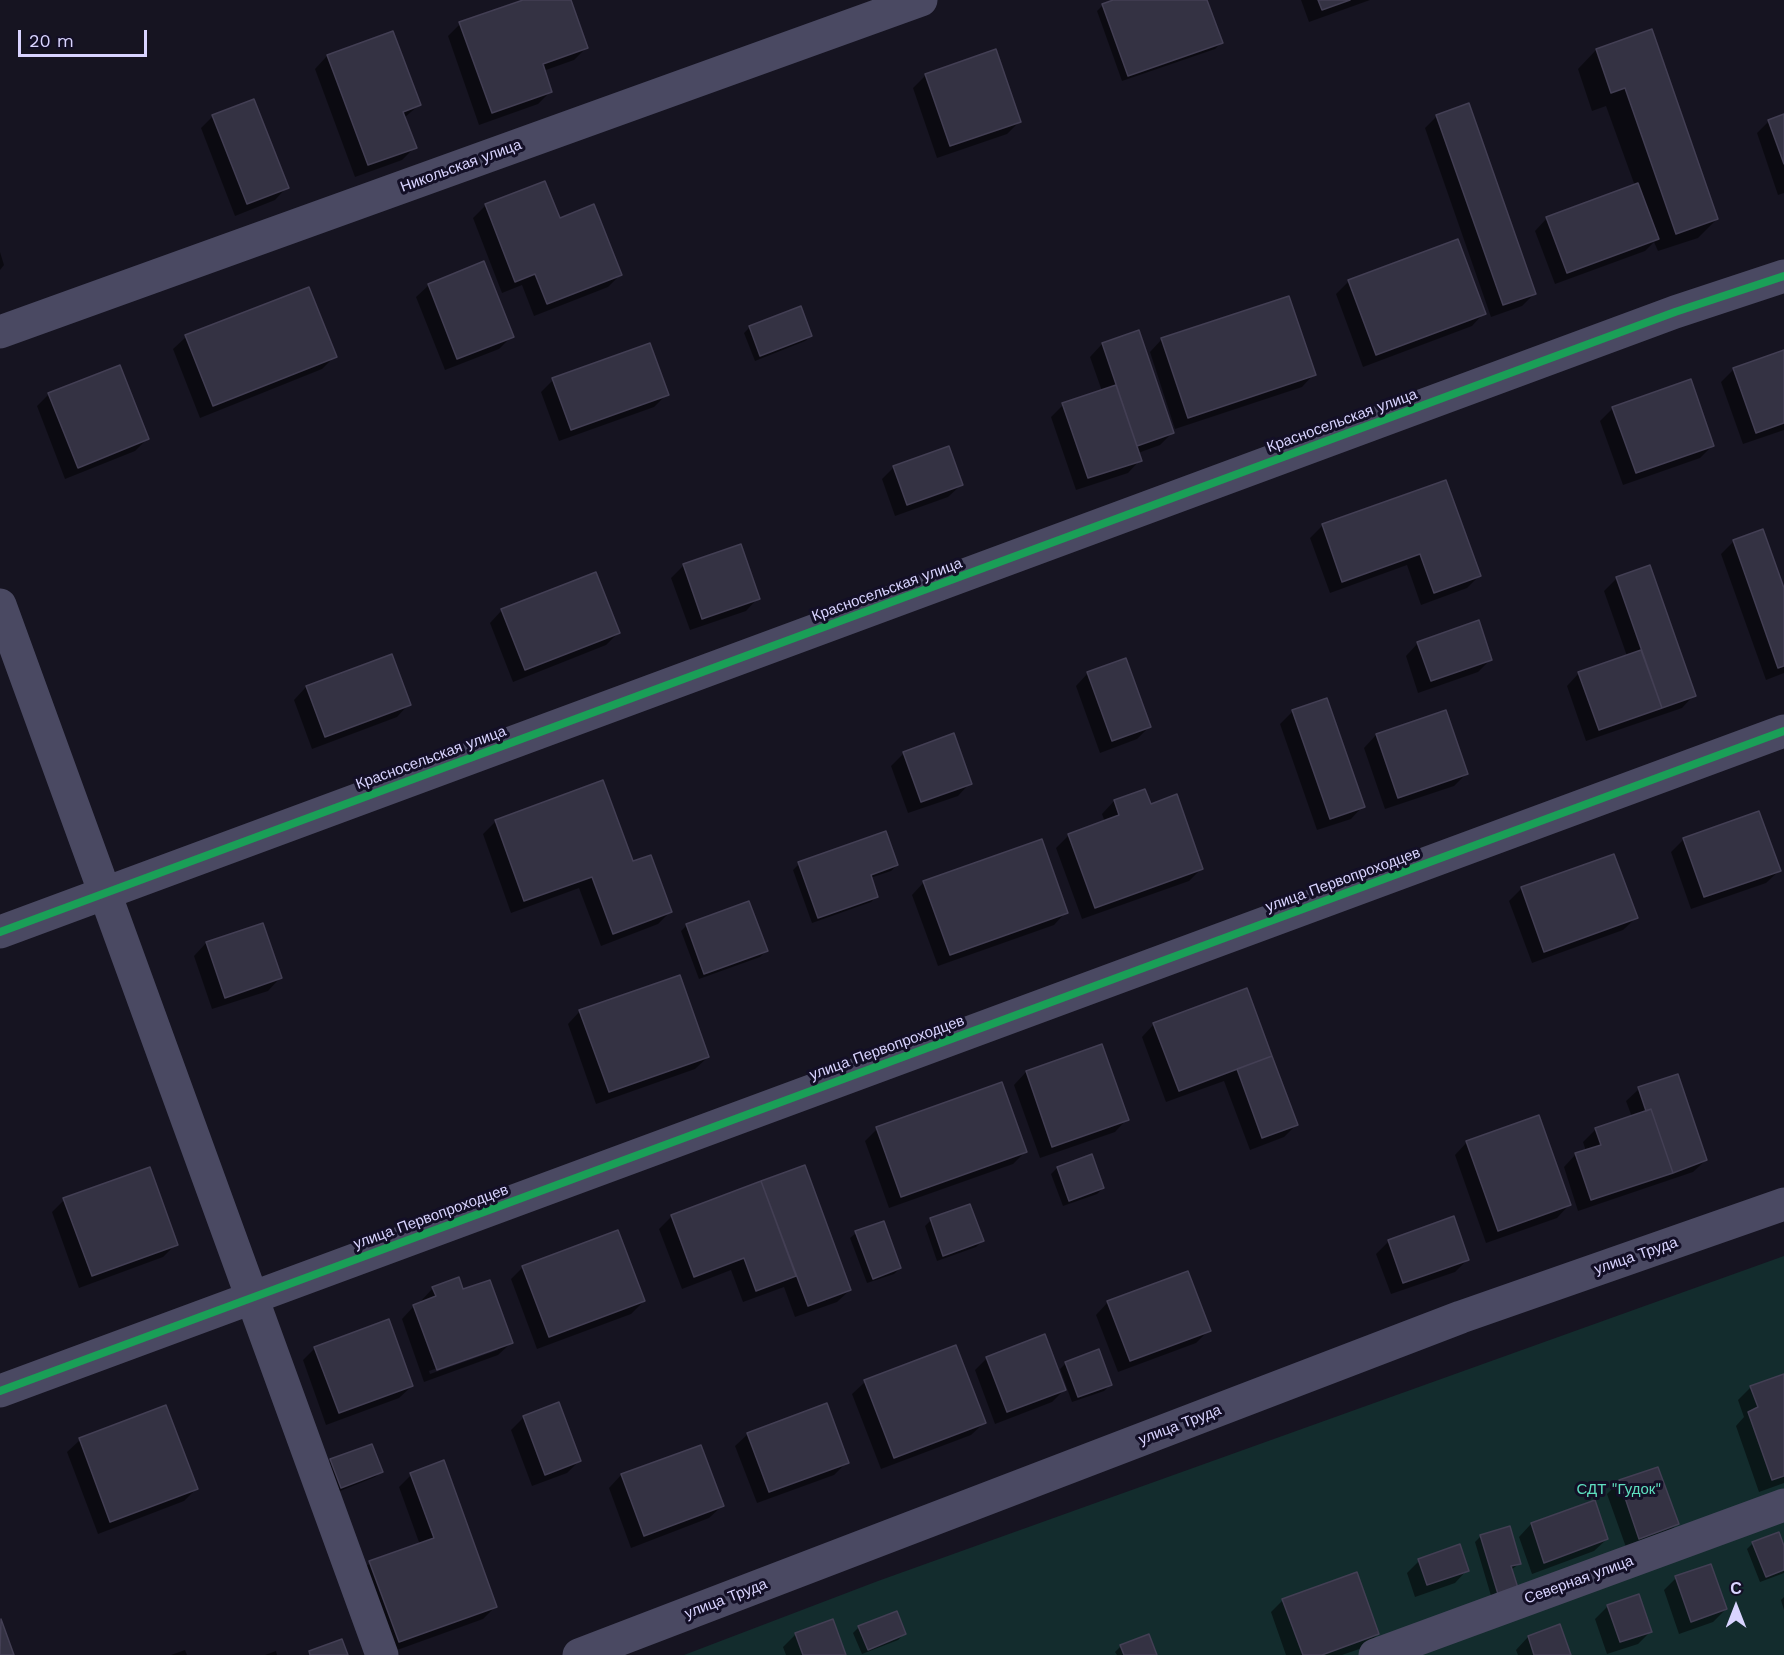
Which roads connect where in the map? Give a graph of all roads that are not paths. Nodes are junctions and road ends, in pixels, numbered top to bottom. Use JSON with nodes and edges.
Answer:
{"nodes":[{"id":1,"x":921,"y":0,"type":"edge"},
{"id":2,"x":1784,"y":276,"type":"edge"},
{"id":3,"x":0,"y":332,"type":"edge"},
{"id":4,"x":0,"y":605,"type":"edge"},
{"id":5,"x":1784,"y":731,"type":"edge"},
{"id":6,"x":105,"y":893,"type":"junction"},
{"id":7,"x":0,"y":932,"type":"edge"},
{"id":8,"x":1784,"y":1204,"type":"edge"},
{"id":9,"x":251,"y":1298,"type":"junction"},
{"id":10,"x":0,"y":1391,"type":"edge"},
{"id":11,"x":1784,"y":1505,"type":"edge"},
{"id":12,"x":382,"y":1655,"type":"edge"},
{"id":13,"x":579,"y":1655,"type":"edge"},
{"id":14,"x":1375,"y":1655,"type":"edge"}],
"edges":[{"from":1,"to":3,"type":"street","name":"Никольская улица"},
{"from":2,"to":6,"type":"street","name":"Красносельская улица"},
{"from":4,"to":6,"type":"street"},
{"from":5,"to":9,"type":"street","name":"улица Первопроходцев"},
{"from":6,"to":7,"type":"street","name":"Красносельская улица"},
{"from":6,"to":9,"type":"street"},
{"from":8,"to":13,"type":"street","name":"улица Труда"},
{"from":9,"to":10,"type":"street","name":"улица Первопроходцев"},
{"from":9,"to":12,"type":"street"},
{"from":11,"to":14,"type":"street","name":"Северная улица"}]}
